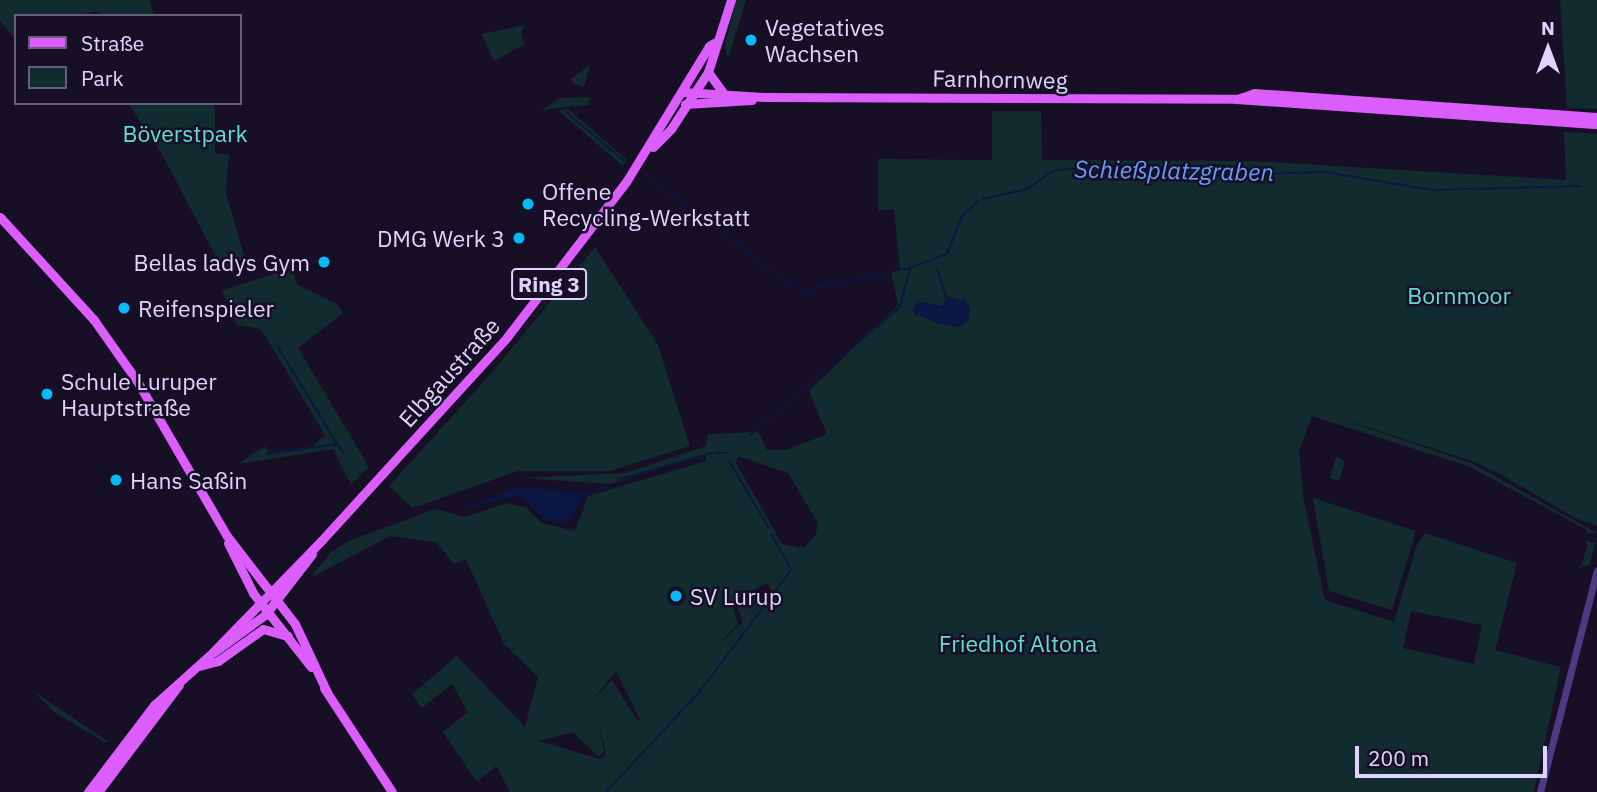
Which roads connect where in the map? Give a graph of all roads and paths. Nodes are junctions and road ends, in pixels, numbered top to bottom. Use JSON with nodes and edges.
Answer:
{"nodes":[{"id":1,"x":731,"y":0,"type":"edge"},
{"id":2,"x":716,"y":42,"type":"junction"},
{"id":3,"x":708,"y":72,"type":"junction"},
{"id":4,"x":682,"y":92,"type":"junction"},
{"id":5,"x":695,"y":93,"type":"junction"},
{"id":6,"x":726,"y":95,"type":"junction"},
{"id":7,"x":764,"y":97,"type":"junction"},
{"id":8,"x":1236,"y":99,"type":"junction"},
{"id":9,"x":676,"y":103,"type":"junction"},
{"id":10,"x":688,"y":104,"type":"junction"},
{"id":11,"x":1597,"y":117,"type":"edge"},
{"id":12,"x":1597,"y":124,"type":"edge"},
{"id":13,"x":646,"y":153,"type":"junction"},
{"id":14,"x":0,"y":217,"type":"edge"},
{"id":15,"x":226,"y":536,"type":"junction"},
{"id":16,"x":321,"y":541,"type":"junction"},
{"id":17,"x":1597,"y":570,"type":"edge"},
{"id":18,"x":262,"y":598,"type":"junction"},
{"id":19,"x":277,"y":605,"type":"junction"},
{"id":20,"x":290,"y":636,"type":"junction"},
{"id":21,"x":213,"y":652,"type":"junction"},
{"id":22,"x":197,"y":667,"type":"junction"},
{"id":23,"x":180,"y":684,"type":"junction"},
{"id":24,"x":327,"y":692,"type":"junction"},
{"id":25,"x":88,"y":792,"type":"edge"},
{"id":26,"x":98,"y":792,"type":"edge"},
{"id":27,"x":392,"y":792,"type":"edge"},
{"id":28,"x":1540,"y":792,"type":"edge"}],
"edges":[{"from":1,"to":2,"type":"main road","name":"Elbgaustraße"},
{"from":2,"to":3,"type":"main road","name":"Elbgaustraße"},
{"from":2,"to":4,"type":"main road","name":"Elbgaustraße"},
{"from":3,"to":5,"type":"main road","name":"Elbgaustraße"},
{"from":3,"to":6,"type":"main road"},
{"from":4,"to":5,"type":"main road","name":"Farnhornweg"},
{"from":4,"to":9,"type":"main road","name":"Elbgaustraße","number":"Ring 3"},
{"from":5,"to":6,"type":"main road","name":"Farnhornweg"},
{"from":5,"to":10,"type":"main road","name":"Elbgaustraße"},
{"from":6,"to":7,"type":"main road","name":"Farnhornweg"},
{"from":7,"to":8,"type":"main road","name":"Farnhornweg"},
{"from":7,"to":10,"type":"main road","name":"Farnhornweg"},
{"from":8,"to":11,"type":"main road","name":"Farnhornweg"},
{"from":8,"to":12,"type":"main road","name":"Farnhornweg"},
{"from":9,"to":10,"type":"main road","name":"Farnhornweg"},
{"from":9,"to":13,"type":"main road","name":"Elbgaustraße","number":"Ring 3"},
{"from":10,"to":13,"type":"main road","name":"Elbgaustraße","number":"Ring 3"},
{"from":13,"to":16,"type":"main road","name":"Elbgaustraße","number":"Ring 3"},
{"from":14,"to":15,"type":"main road"},
{"from":15,"to":18,"type":"main road"},
{"from":15,"to":18,"type":"main road"},
{"from":16,"to":18,"type":"main road","name":"Elbgaustraße","number":"Ring 3"},
{"from":16,"to":19,"type":"main road","name":"Elbgaustraße","number":"Ring 3"},
{"from":17,"to":28,"type":"street"},
{"from":18,"to":19,"type":"main road"},
{"from":18,"to":19,"type":"main road"},
{"from":18,"to":21,"type":"main road","number":"Ring 3"},
{"from":19,"to":20,"type":"main road"},
{"from":19,"to":21,"type":"main road","number":"Ring 3"},
{"from":19,"to":24,"type":"main road"},
{"from":20,"to":22,"type":"main road"},
{"from":20,"to":24,"type":"main road"},
{"from":21,"to":22,"type":"main road","number":"Ring 3"},
{"from":22,"to":23,"type":"main road","number":"Ring 3"},
{"from":23,"to":25,"type":"main road","number":"Ring 3"},
{"from":23,"to":26,"type":"main road","number":"Ring 3"},
{"from":24,"to":27,"type":"main road"}]}
